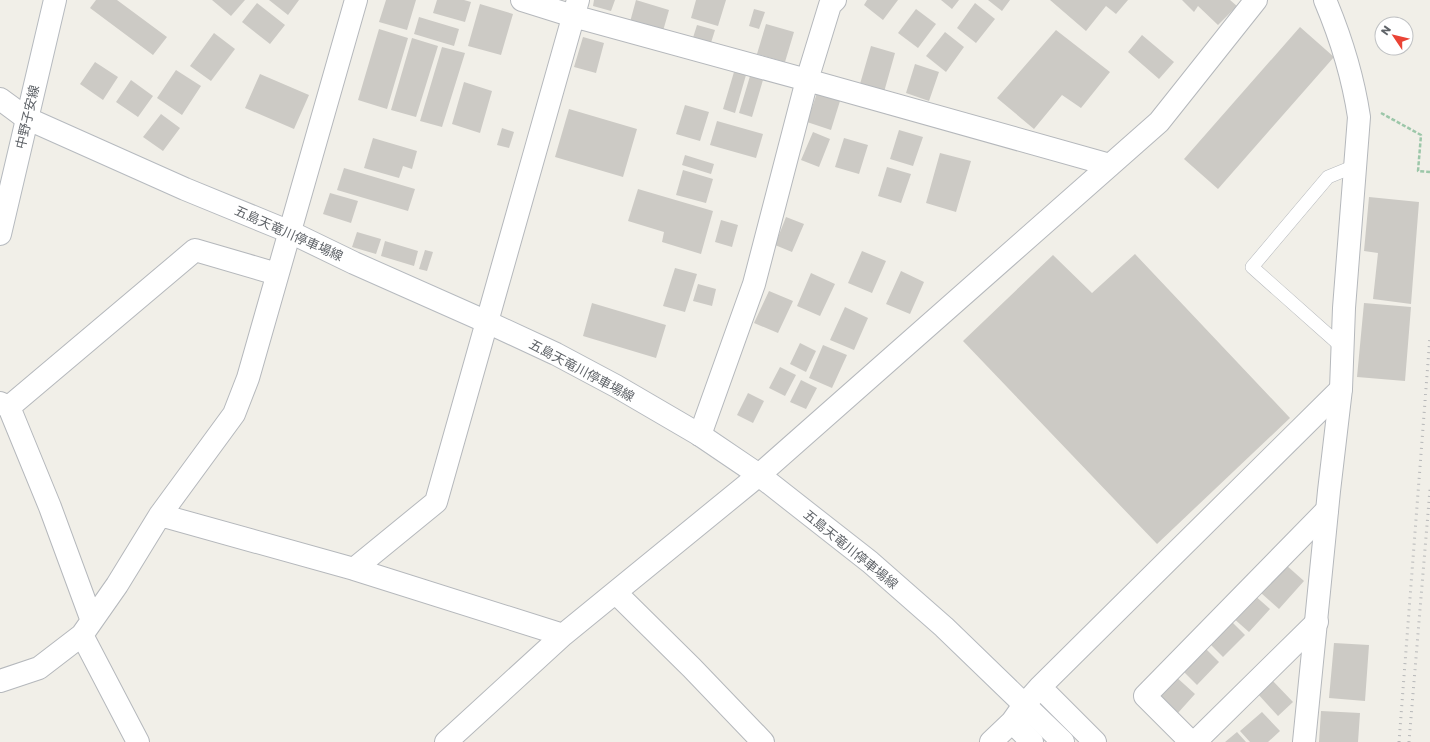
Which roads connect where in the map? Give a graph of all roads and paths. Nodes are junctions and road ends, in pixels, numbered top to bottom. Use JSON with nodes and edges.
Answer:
{"nodes":[{"id":1,"x":55,"y":0,"type":"edge"},
{"id":2,"x":356,"y":0,"type":"edge"},
{"id":3,"x":522,"y":0,"type":"edge"},
{"id":4,"x":835,"y":0,"type":"edge"},
{"id":5,"x":1256,"y":0,"type":"edge"},
{"id":6,"x":1325,"y":0,"type":"edge"},
{"id":7,"x":576,"y":8,"type":"edge"},
{"id":8,"x":807,"y":80,"type":"junction"},
{"id":9,"x":0,"y":99,"type":"edge"},
{"id":10,"x":1376,"y":110,"type":"dead end"},
{"id":11,"x":26,"y":118,"type":"junction"},
{"id":12,"x":1110,"y":165,"type":"junction"},
{"id":13,"x":1355,"y":166,"type":"junction"},
{"id":14,"x":1430,"y":172,"type":"edge"},
{"id":15,"x":290,"y":232,"type":"junction"},
{"id":16,"x":0,"y":234,"type":"edge"},
{"id":17,"x":277,"y":274,"type":"junction"},
{"id":18,"x":487,"y":322,"type":"junction"},
{"id":19,"x":1342,"y":348,"type":"junction"},
{"id":20,"x":1341,"y":389,"type":"junction"},
{"id":21,"x":4,"y":405,"type":"edge"},
{"id":22,"x":700,"y":435,"type":"junction"},
{"id":23,"x":759,"y":475,"type":"junction"},
{"id":24,"x":1327,"y":510,"type":"junction"},
{"id":25,"x":160,"y":515,"type":"junction"},
{"id":26,"x":354,"y":569,"type":"junction"},
{"id":27,"x":616,"y":593,"type":"junction"},
{"id":28,"x":1317,"y":622,"type":"junction"},
{"id":29,"x":87,"y":628,"type":"junction"},
{"id":30,"x":564,"y":635,"type":"junction"},
{"id":31,"x":0,"y":681,"type":"edge"},
{"id":32,"x":1040,"y":687,"type":"junction"},
{"id":33,"x":1023,"y":714,"type":"junction"},
{"id":34,"x":448,"y":741,"type":"edge"},
{"id":35,"x":138,"y":742,"type":"edge"},
{"id":36,"x":763,"y":742,"type":"edge"},
{"id":37,"x":991,"y":742,"type":"edge"},
{"id":38,"x":1032,"y":742,"type":"edge"},
{"id":39,"x":1062,"y":742,"type":"edge"},
{"id":40,"x":1095,"y":742,"type":"edge"},
{"id":41,"x":1191,"y":742,"type":"edge"},
{"id":42,"x":1194,"y":742,"type":"edge"},
{"id":43,"x":1304,"y":742,"type":"edge"}],
"edges":[{"from":1,"to":11,"type":"street","name":"中野子安線"},
{"from":2,"to":15,"type":"street"},
{"from":3,"to":7,"type":"street"},
{"from":4,"to":8,"type":"street"},
{"from":5,"to":12,"type":"street"},
{"from":6,"to":13,"type":"street"},
{"from":7,"to":8,"type":"street"},
{"from":7,"to":18,"type":"street"},
{"from":8,"to":12,"type":"street"},
{"from":8,"to":22,"type":"street"},
{"from":9,"to":11,"type":"street","name":"五島天竜川停車場線"},
{"from":10,"to":14,"type":"path"},
{"from":11,"to":15,"type":"street","name":"五島天竜川停車場線"},
{"from":11,"to":16,"type":"street","name":"中野子安線"},
{"from":12,"to":23,"type":"street"},
{"from":13,"to":19,"type":"street"},
{"from":13,"to":19,"type":"lane"},
{"from":15,"to":17,"type":"street"},
{"from":15,"to":18,"type":"street","name":"五島天竜川停車場線"},
{"from":17,"to":21,"type":"street"},
{"from":17,"to":25,"type":"street"},
{"from":18,"to":22,"type":"street","name":"五島天竜川停車場線"},
{"from":18,"to":26,"type":"street"},
{"from":19,"to":20,"type":"street"},
{"from":20,"to":24,"type":"street"},
{"from":20,"to":32,"type":"street"},
{"from":21,"to":29,"type":"street"},
{"from":22,"to":23,"type":"street","name":"五島天竜川停車場線"},
{"from":23,"to":27,"type":"street"},
{"from":23,"to":33,"type":"street","name":"五島天竜川停車場線"},
{"from":24,"to":28,"type":"street"},
{"from":24,"to":41,"type":"street"},
{"from":25,"to":26,"type":"street"},
{"from":25,"to":29,"type":"street"},
{"from":26,"to":30,"type":"street"},
{"from":27,"to":30,"type":"street"},
{"from":27,"to":36,"type":"street"},
{"from":28,"to":42,"type":"street"},
{"from":28,"to":43,"type":"street"},
{"from":29,"to":31,"type":"street"},
{"from":29,"to":35,"type":"street"},
{"from":30,"to":34,"type":"street"},
{"from":32,"to":33,"type":"street"},
{"from":32,"to":40,"type":"street"},
{"from":33,"to":37,"type":"street"},
{"from":33,"to":38,"type":"street"},
{"from":33,"to":39,"type":"street","name":"五島天竜川停車場線"}]}
